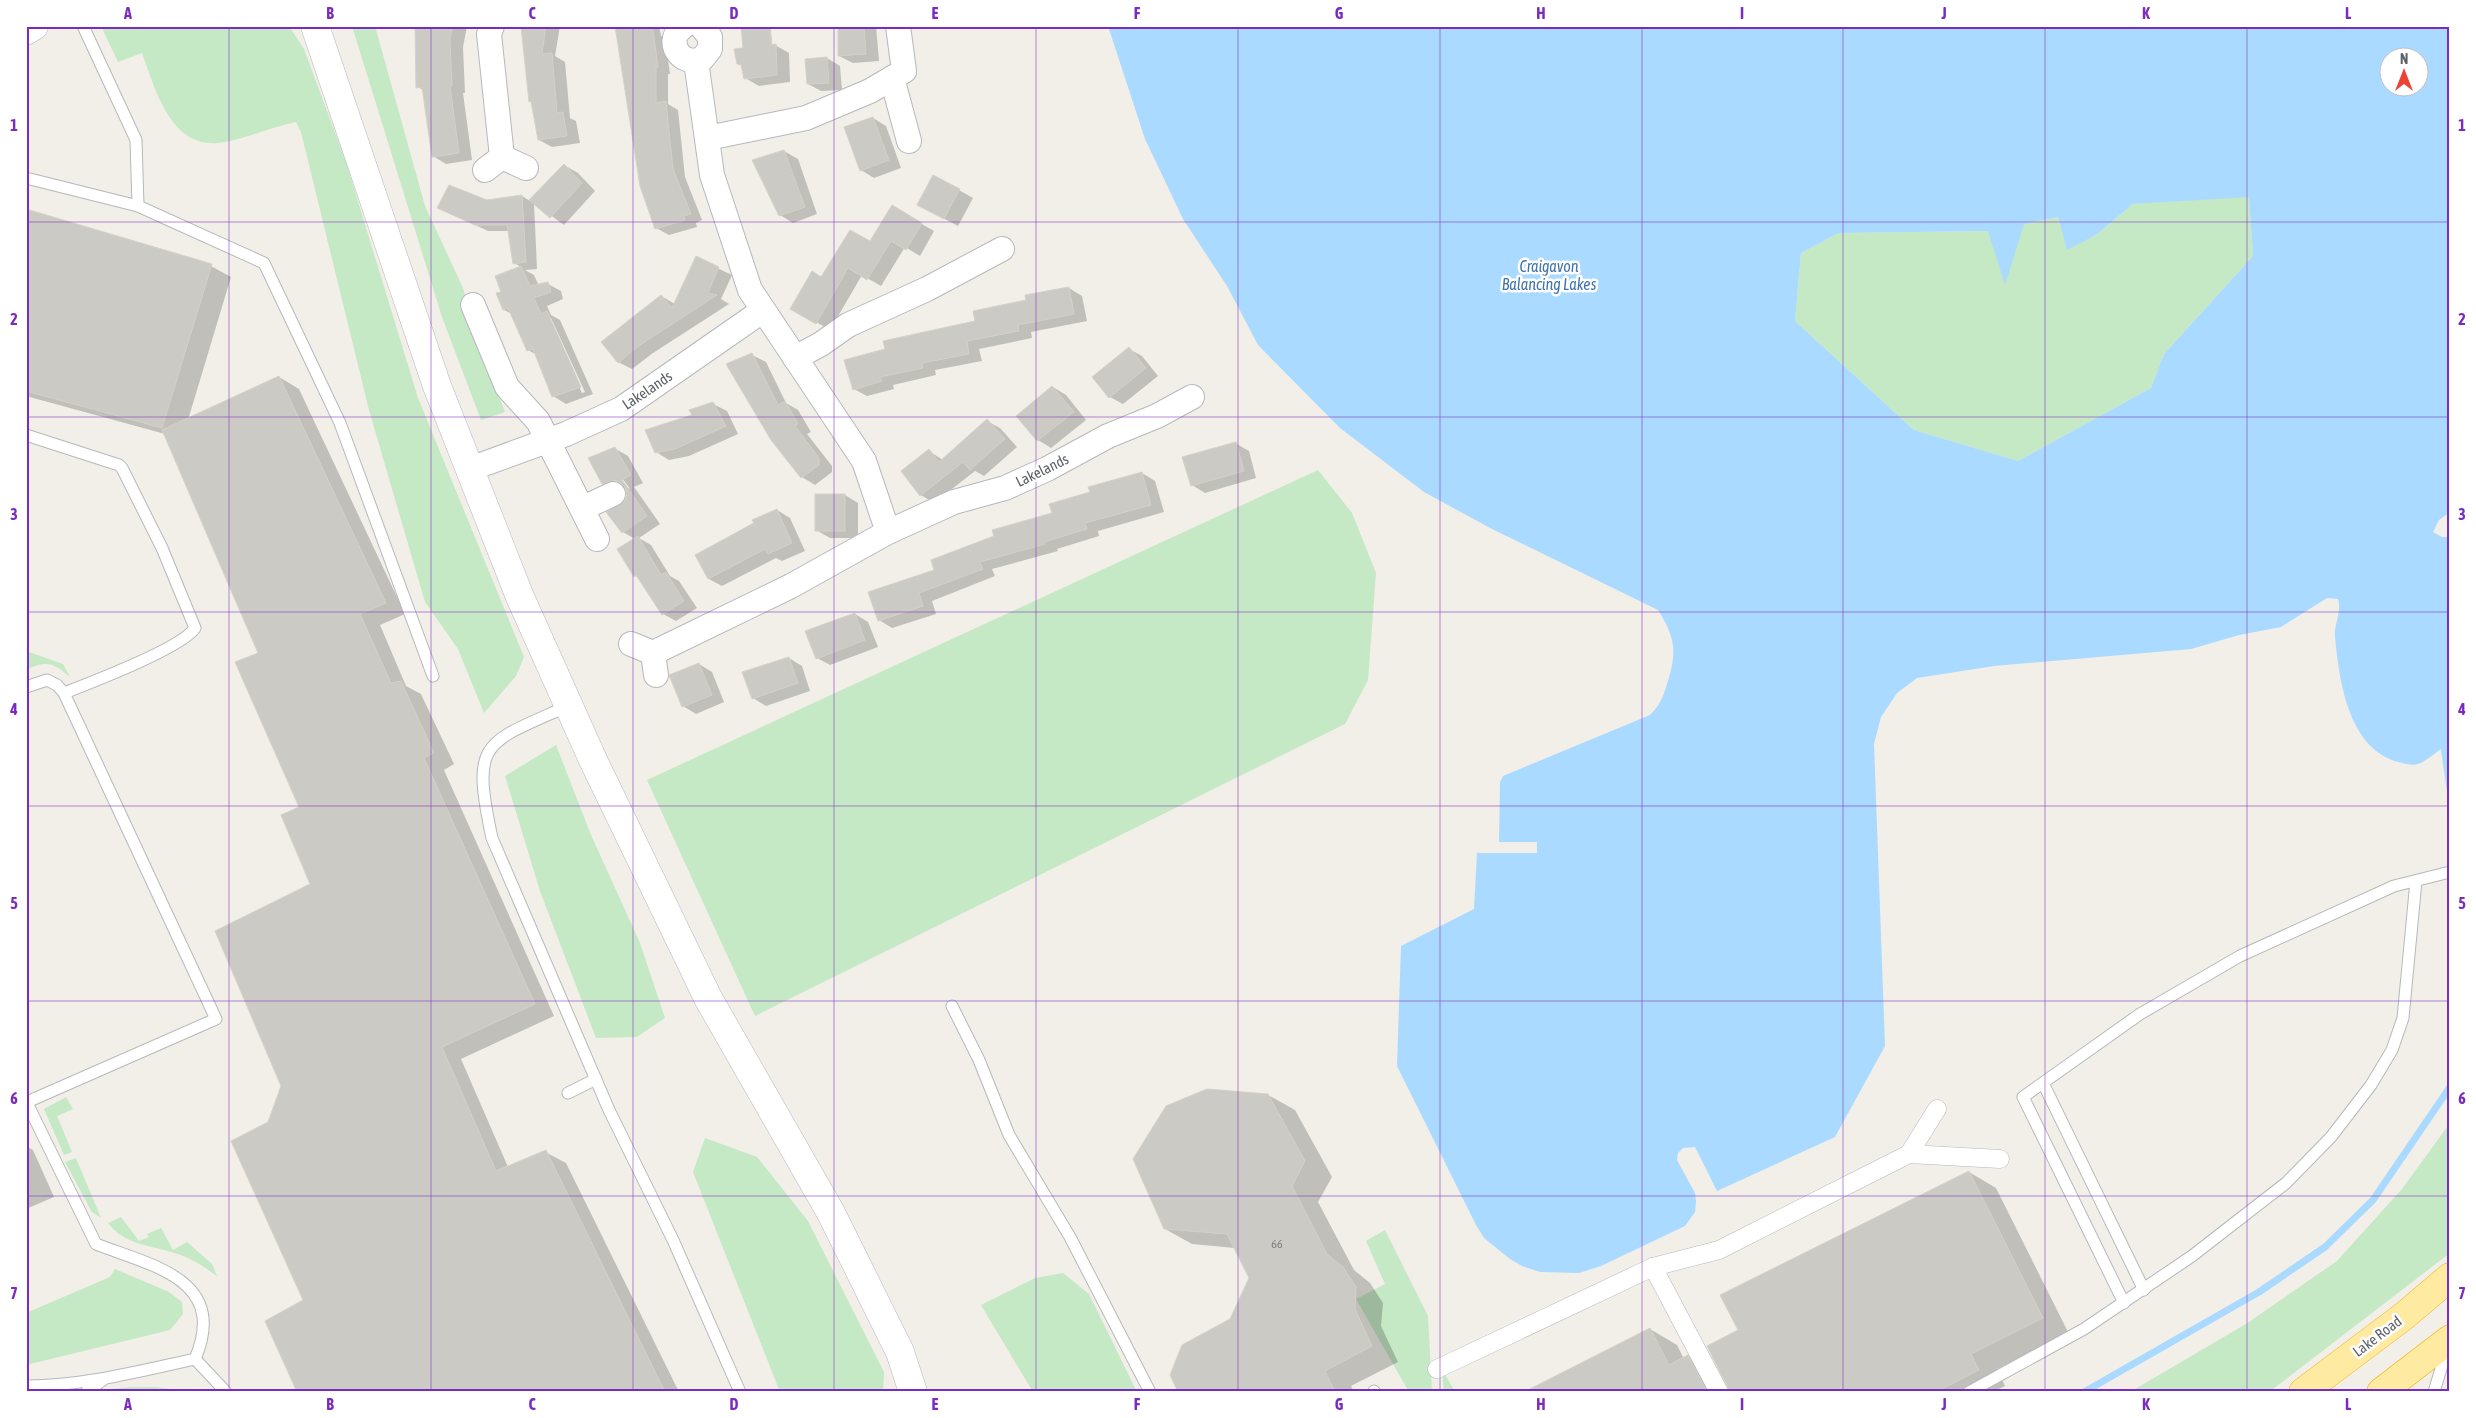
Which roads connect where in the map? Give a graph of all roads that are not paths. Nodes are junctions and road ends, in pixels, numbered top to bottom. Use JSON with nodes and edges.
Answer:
{"nodes":[{"id":1,"x":34,"y":26,"type":"edge"},
{"id":2,"x":83,"y":26,"type":"edge"},
{"id":3,"x":315,"y":26,"type":"edge"},
{"id":4,"x":492,"y":26,"type":"edge"},
{"id":5,"x":684,"y":26,"type":"edge"},
{"id":6,"x":701,"y":26,"type":"edge"},
{"id":7,"x":898,"y":26,"type":"edge"},
{"id":8,"x":26,"y":31,"type":"edge"},
{"id":9,"x":696,"y":61,"type":"junction"},
{"id":10,"x":892,"y":78,"type":"junction"},
{"id":11,"x":708,"y":138,"type":"junction"},
{"id":12,"x":909,"y":141,"type":"dead end"},
{"id":13,"x":526,"y":168,"type":"dead end"},
{"id":14,"x":26,"y":178,"type":"edge"},
{"id":15,"x":138,"y":206,"type":"junction"},
{"id":16,"x":1002,"y":249,"type":"dead end"},
{"id":17,"x":472,"y":304,"type":"dead end"},
{"id":18,"x":762,"y":311,"type":"junction"},
{"id":19,"x":795,"y":358,"type":"junction"},
{"id":20,"x":1192,"y":397,"type":"dead end"},
{"id":21,"x":26,"y":435,"type":"edge"},
{"id":22,"x":549,"y":440,"type":"junction"},
{"id":23,"x":470,"y":470,"type":"junction"},
{"id":24,"x":613,"y":494,"type":"dead end"},
{"id":25,"x":582,"y":508,"type":"junction"},
{"id":26,"x":888,"y":532,"type":"junction"},
{"id":27,"x":598,"y":539,"type":"dead end"},
{"id":28,"x":631,"y":644,"type":"dead end"},
{"id":29,"x":433,"y":676,"type":"dead end"},
{"id":30,"x":26,"y":687,"type":"edge"},
{"id":31,"x":64,"y":693,"type":"junction"},
{"id":32,"x":568,"y":706,"type":"junction"},
{"id":33,"x":2450,"y":872,"type":"edge"},
{"id":34,"x":2416,"y":881,"type":"junction"},
{"id":35,"x":952,"y":1006,"type":"dead end"},
{"id":36,"x":596,"y":1079,"type":"junction"},
{"id":37,"x":2043,"y":1083,"type":"junction"},
{"id":38,"x":568,"y":1093,"type":"dead end"},
{"id":39,"x":26,"y":1102,"type":"edge"},
{"id":40,"x":1938,"y":1110,"type":"dead end"},
{"id":41,"x":1909,"y":1154,"type":"junction"},
{"id":42,"x":2000,"y":1159,"type":"dead end"},
{"id":43,"x":1654,"y":1267,"type":"junction"},
{"id":44,"x":2450,"y":1277,"type":"edge"},
{"id":45,"x":2144,"y":1290,"type":"junction"},
{"id":46,"x":2124,"y":1303,"type":"junction"},
{"id":47,"x":2450,"y":1339,"type":"edge"},
{"id":48,"x":2450,"y":1351,"type":"edge"},
{"id":49,"x":195,"y":1359,"type":"junction"},
{"id":50,"x":1437,"y":1369,"type":"dead end"},
{"id":51,"x":107,"y":1377,"type":"junction"},
{"id":52,"x":26,"y":1386,"type":"edge"},
{"id":53,"x":86,"y":1392,"type":"edge"},
{"id":54,"x":226,"y":1392,"type":"edge"},
{"id":55,"x":740,"y":1392,"type":"edge"},
{"id":56,"x":913,"y":1392,"type":"edge"},
{"id":57,"x":1150,"y":1392,"type":"edge"},
{"id":58,"x":1719,"y":1392,"type":"edge"},
{"id":59,"x":1969,"y":1392,"type":"edge"},
{"id":60,"x":2303,"y":1392,"type":"edge"},
{"id":61,"x":2381,"y":1392,"type":"edge"},
{"id":62,"x":2434,"y":1392,"type":"edge"}],
"edges":[{"from":1,"to":8,"type":"street"},
{"from":2,"to":15,"type":"lane"},
{"from":3,"to":23,"type":"street"},
{"from":4,"to":13,"type":"street"},
{"from":5,"to":9,"type":"street"},
{"from":6,"to":9,"type":"street"},
{"from":7,"to":10,"type":"street"},
{"from":9,"to":11,"type":"street"},
{"from":10,"to":11,"type":"street"},
{"from":10,"to":12,"type":"street"},
{"from":11,"to":18,"type":"street"},
{"from":14,"to":15,"type":"lane"},
{"from":15,"to":29,"type":"lane"},
{"from":16,"to":19,"type":"street"},
{"from":17,"to":22,"type":"street"},
{"from":18,"to":19,"type":"street"},
{"from":18,"to":22,"type":"street","name":"Lakelands"},
{"from":19,"to":26,"type":"street"},
{"from":20,"to":26,"type":"street","name":"Lakelands"},
{"from":21,"to":31,"type":"lane"},
{"from":22,"to":23,"type":"street","name":"Lakelands"},
{"from":22,"to":25,"type":"street"},
{"from":23,"to":32,"type":"street"},
{"from":24,"to":25,"type":"street"},
{"from":25,"to":27,"type":"street"},
{"from":26,"to":28,"type":"street","name":"Lakelands"},
{"from":30,"to":31,"type":"lane"},
{"from":31,"to":39,"type":"lane"},
{"from":32,"to":36,"type":"lane"},
{"from":32,"to":56,"type":"street"},
{"from":33,"to":34,"type":"lane"},
{"from":34,"to":37,"type":"lane"},
{"from":34,"to":45,"type":"lane"},
{"from":35,"to":57,"type":"lane"},
{"from":36,"to":38,"type":"lane"},
{"from":36,"to":55,"type":"lane"},
{"from":37,"to":45,"type":"lane"},
{"from":37,"to":46,"type":"lane"},
{"from":39,"to":49,"type":"lane"},
{"from":40,"to":41,"type":"street"},
{"from":41,"to":42,"type":"street"},
{"from":41,"to":43,"type":"street"},
{"from":43,"to":50,"type":"street"},
{"from":43,"to":58,"type":"street"},
{"from":44,"to":60,"type":"highway","name":"Lake Road"},
{"from":45,"to":46,"type":"lane"},
{"from":46,"to":59,"type":"lane"},
{"from":47,"to":61,"type":"highway"},
{"from":48,"to":62,"type":"lane"},
{"from":49,"to":51,"type":"lane"},
{"from":49,"to":54,"type":"lane"},
{"from":51,"to":52,"type":"lane"},
{"from":51,"to":53,"type":"lane"}]}
